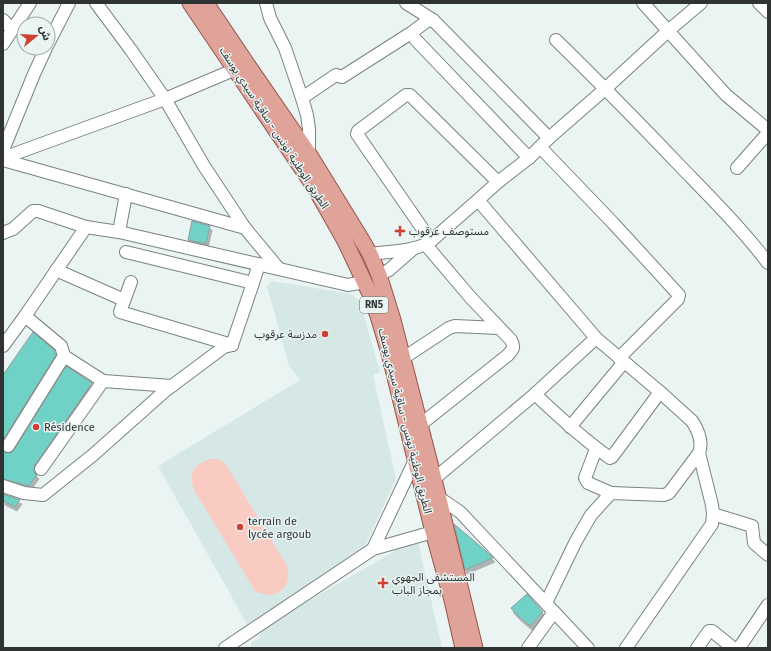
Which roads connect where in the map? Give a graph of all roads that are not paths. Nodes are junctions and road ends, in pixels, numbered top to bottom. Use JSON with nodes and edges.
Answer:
{"nodes":[{"id":1,"x":30,"y":3,"type":"edge"},
{"id":2,"x":69,"y":3,"type":"edge"},
{"id":3,"x":96,"y":3,"type":"edge"},
{"id":4,"x":190,"y":3,"type":"edge"},
{"id":5,"x":206,"y":3,"type":"edge"},
{"id":6,"x":266,"y":3,"type":"edge"},
{"id":7,"x":406,"y":3,"type":"edge"},
{"id":8,"x":643,"y":3,"type":"edge"},
{"id":9,"x":701,"y":3,"type":"edge"},
{"id":10,"x":759,"y":3,"type":"edge"},
{"id":11,"x":768,"y":12,"type":"edge"},
{"id":12,"x":3,"y":20,"type":"edge"},
{"id":13,"x":433,"y":20,"type":"junction"},
{"id":14,"x":56,"y":28,"type":"edge"},
{"id":15,"x":12,"y":29,"type":"junction"},
{"id":16,"x":668,"y":31,"type":"junction"},
{"id":17,"x":415,"y":39,"type":"dead end"},
{"id":18,"x":556,"y":40,"type":"dead end"},
{"id":19,"x":3,"y":44,"type":"edge"},
{"id":20,"x":42,"y":56,"type":"edge"},
{"id":21,"x":236,"y":69,"type":"junction"},
{"id":22,"x":605,"y":89,"type":"junction"},
{"id":23,"x":302,"y":98,"type":"junction"},
{"id":24,"x":165,"y":99,"type":"junction"},
{"id":25,"x":768,"y":130,"type":"edge"},
{"id":26,"x":768,"y":133,"type":"edge"},
{"id":27,"x":545,"y":142,"type":"junction"},
{"id":28,"x":3,"y":150,"type":"edge"},
{"id":29,"x":309,"y":154,"type":"junction"},
{"id":30,"x":529,"y":158,"type":"junction"},
{"id":31,"x":3,"y":159,"type":"edge"},
{"id":32,"x":737,"y":168,"type":"dead end"},
{"id":33,"x":498,"y":182,"type":"junction"},
{"id":34,"x":126,"y":194,"type":"junction"},
{"id":35,"x":478,"y":200,"type":"junction"},
{"id":36,"x":86,"y":227,"type":"junction"},
{"id":37,"x":245,"y":228,"type":"junction"},
{"id":38,"x":8,"y":231,"type":"edge"},
{"id":39,"x":119,"y":232,"type":"junction"},
{"id":40,"x":428,"y":243,"type":"junction"},
{"id":41,"x":3,"y":244,"type":"edge"},
{"id":42,"x":414,"y":248,"type":"junction"},
{"id":43,"x":126,"y":252,"type":"dead end"},
{"id":44,"x":370,"y":254,"type":"junction"},
{"id":45,"x":768,"y":263,"type":"edge"},
{"id":46,"x":259,"y":264,"type":"junction"},
{"id":47,"x":279,"y":269,"type":"junction"},
{"id":48,"x":56,"y":270,"type":"junction"},
{"id":49,"x":379,"y":276,"type":"junction"},
{"id":50,"x":132,"y":282,"type":"dead end"},
{"id":51,"x":364,"y":282,"type":"junction"},
{"id":52,"x":253,"y":283,"type":"junction"},
{"id":53,"x":124,"y":300,"type":"junction"},
{"id":54,"x":25,"y":316,"type":"junction"},
{"id":55,"x":498,"y":328,"type":"junction"},
{"id":56,"x":596,"y":338,"type":"junction"},
{"id":57,"x":232,"y":345,"type":"junction"},
{"id":58,"x":3,"y":346,"type":"edge"},
{"id":59,"x":64,"y":356,"type":"junction"},
{"id":60,"x":402,"y":357,"type":"junction"},
{"id":61,"x":622,"y":360,"type":"junction"},
{"id":62,"x":402,"y":379,"type":"junction"},
{"id":63,"x":103,"y":381,"type":"junction"},
{"id":64,"x":172,"y":386,"type":"junction"},
{"id":65,"x":660,"y":392,"type":"junction"},
{"id":66,"x":535,"y":394,"type":"junction"},
{"id":67,"x":420,"y":425,"type":"junction"},
{"id":68,"x":570,"y":428,"type":"junction"},
{"id":69,"x":8,"y":446,"type":"dead end"},
{"id":70,"x":596,"y":449,"type":"junction"},
{"id":71,"x":698,"y":453,"type":"junction"},
{"id":72,"x":415,"y":460,"type":"junction"},
{"id":73,"x":41,"y":469,"type":"dead end"},
{"id":74,"x":434,"y":479,"type":"junction"},
{"id":75,"x":3,"y":486,"type":"edge"},
{"id":76,"x":611,"y":493,"type":"junction"},
{"id":77,"x":438,"y":497,"type":"junction"},
{"id":78,"x":713,"y":514,"type":"junction"},
{"id":79,"x":433,"y":532,"type":"junction"},
{"id":80,"x":373,"y":549,"type":"junction"},
{"id":81,"x":768,"y":555,"type":"edge"},
{"id":82,"x":546,"y":603,"type":"junction"},
{"id":83,"x":768,"y":605,"type":"edge"},
{"id":84,"x":554,"y":612,"type":"junction"},
{"id":85,"x":224,"y":648,"type":"edge"},
{"id":86,"x":463,"y":648,"type":"edge"},
{"id":87,"x":475,"y":648,"type":"edge"},
{"id":88,"x":528,"y":648,"type":"edge"},
{"id":89,"x":588,"y":648,"type":"edge"},
{"id":90,"x":626,"y":648,"type":"edge"},
{"id":91,"x":697,"y":648,"type":"edge"},
{"id":92,"x":733,"y":648,"type":"edge"},
{"id":93,"x":739,"y":648,"type":"edge"}],
"edges":[{"from":1,"to":15,"type":"street"},
{"from":2,"to":14,"type":"street"},
{"from":3,"to":24,"type":"street"},
{"from":4,"to":21,"type":"main road","name":"الطريق الوطنية تونس - ساقية سيدي يوسف","number":"RN5"},
{"from":5,"to":29,"type":"main road","name":"الطريق الوطنية تونس - ساقية سيدي يوسف","number":"RN5"},
{"from":6,"to":23,"type":"street"},
{"from":7,"to":13,"type":"street"},
{"from":8,"to":16,"type":"street"},
{"from":9,"to":16,"type":"street"},
{"from":10,"to":11,"type":"street"},
{"from":12,"to":15,"type":"street"},
{"from":13,"to":23,"type":"street"},
{"from":13,"to":27,"type":"street"},
{"from":15,"to":19,"type":"street"},
{"from":16,"to":22,"type":"street"},
{"from":16,"to":25,"type":"street"},
{"from":17,"to":30,"type":"street"},
{"from":18,"to":22,"type":"street"},
{"from":20,"to":28,"type":"street"},
{"from":21,"to":24,"type":"street"},
{"from":21,"to":51,"type":"main road","name":"الطريق الوطنية تونس - ساقية سيدي يوسف","number":"RN5"},
{"from":22,"to":27,"type":"street"},
{"from":22,"to":45,"type":"street"},
{"from":23,"to":29,"type":"street"},
{"from":24,"to":31,"type":"street"},
{"from":24,"to":37,"type":"street"},
{"from":26,"to":32,"type":"street"},
{"from":27,"to":30,"type":"street"},
{"from":27,"to":61,"type":"street"},
{"from":29,"to":44,"type":"main road","name":"الطريق الوطنية تونس - ساقية سيدي يوسف","number":"RN5"},
{"from":30,"to":33,"type":"street"},
{"from":31,"to":34,"type":"street"},
{"from":33,"to":35,"type":"street"},
{"from":33,"to":40,"type":"street"},
{"from":34,"to":37,"type":"street"},
{"from":34,"to":39,"type":"street"},
{"from":35,"to":40,"type":"street"},
{"from":35,"to":56,"type":"street"},
{"from":36,"to":38,"type":"street"},
{"from":36,"to":39,"type":"street"},
{"from":36,"to":48,"type":"street"},
{"from":37,"to":47,"type":"street"},
{"from":38,"to":41,"type":"street"},
{"from":39,"to":46,"type":"street"},
{"from":40,"to":42,"type":"street"},
{"from":40,"to":55,"type":"street"},
{"from":42,"to":44,"type":"street"},
{"from":42,"to":49,"type":"street"},
{"from":43,"to":52,"type":"street"},
{"from":44,"to":49,"type":"main road","name":"الطريق الوطنية تونس - ساقية سيدي يوسف","number":"RN5"},
{"from":46,"to":47,"type":"street"},
{"from":46,"to":52,"type":"street"},
{"from":47,"to":51,"type":"street"},
{"from":48,"to":53,"type":"street"},
{"from":48,"to":54,"type":"street"},
{"from":49,"to":60,"type":"main road","name":"الطريق الوطنية تونس - ساقية سيدي يوسف","number":"RN5"},
{"from":50,"to":53,"type":"street"},
{"from":51,"to":62,"type":"main road","name":"الطريق الوطنية تونس - ساقية سيدي يوسف","number":"RN5"},
{"from":52,"to":57,"type":"street"},
{"from":53,"to":57,"type":"street"},
{"from":54,"to":58,"type":"street"},
{"from":54,"to":59,"type":"street"},
{"from":55,"to":60,"type":"street"},
{"from":55,"to":67,"type":"street"},
{"from":56,"to":61,"type":"street"},
{"from":56,"to":66,"type":"street"},
{"from":57,"to":64,"type":"street"},
{"from":59,"to":63,"type":"street"},
{"from":59,"to":69,"type":"street"},
{"from":60,"to":62,"type":"main road","name":"الطريق الوطنية تونس - ساقية سيدي يوسف","number":"RN5"},
{"from":61,"to":65,"type":"street"},
{"from":61,"to":68,"type":"street"},
{"from":62,"to":67,"type":"main road","name":"الطريق الوطنية تونس - ساقية سيدي يوسف","number":"RN5"},
{"from":62,"to":72,"type":"main road","name":"الطريق الوطنية تونس - ساقية سيدي يوسف","number":"RN5"},
{"from":63,"to":64,"type":"street"},
{"from":63,"to":73,"type":"street"},
{"from":64,"to":75,"type":"street"},
{"from":65,"to":70,"type":"street"},
{"from":65,"to":71,"type":"street"},
{"from":66,"to":68,"type":"street"},
{"from":66,"to":74,"type":"street"},
{"from":67,"to":74,"type":"main road","name":"الطريق الوطنية تونس - ساقية سيدي يوسف","number":"RN5"},
{"from":68,"to":70,"type":"street"},
{"from":70,"to":76,"type":"street"},
{"from":71,"to":76,"type":"street"},
{"from":71,"to":78,"type":"street"},
{"from":72,"to":79,"type":"main road","name":"الطريق الوطنية تونس - ساقية سيدي يوسف","number":"RN5"},
{"from":72,"to":80,"type":"street"},
{"from":74,"to":77,"type":"main road","name":"الطريق الوطنية تونس - ساقية سيدي يوسف","number":"RN5"},
{"from":76,"to":82,"type":"street"},
{"from":77,"to":82,"type":"street"},
{"from":77,"to":87,"type":"main road","name":"الطريق الوطنية تونس - ساقية سيدي يوسف","number":"RN5"},
{"from":78,"to":81,"type":"street"},
{"from":78,"to":90,"type":"street"},
{"from":79,"to":80,"type":"street"},
{"from":79,"to":86,"type":"main road","name":"الطريق الوطنية تونس - ساقية سيدي يوسف","number":"RN5"},
{"from":80,"to":85,"type":"street"},
{"from":82,"to":84,"type":"street"},
{"from":83,"to":93,"type":"street"},
{"from":84,"to":88,"type":"street"},
{"from":84,"to":89,"type":"street"},
{"from":91,"to":92,"type":"street"}]}
